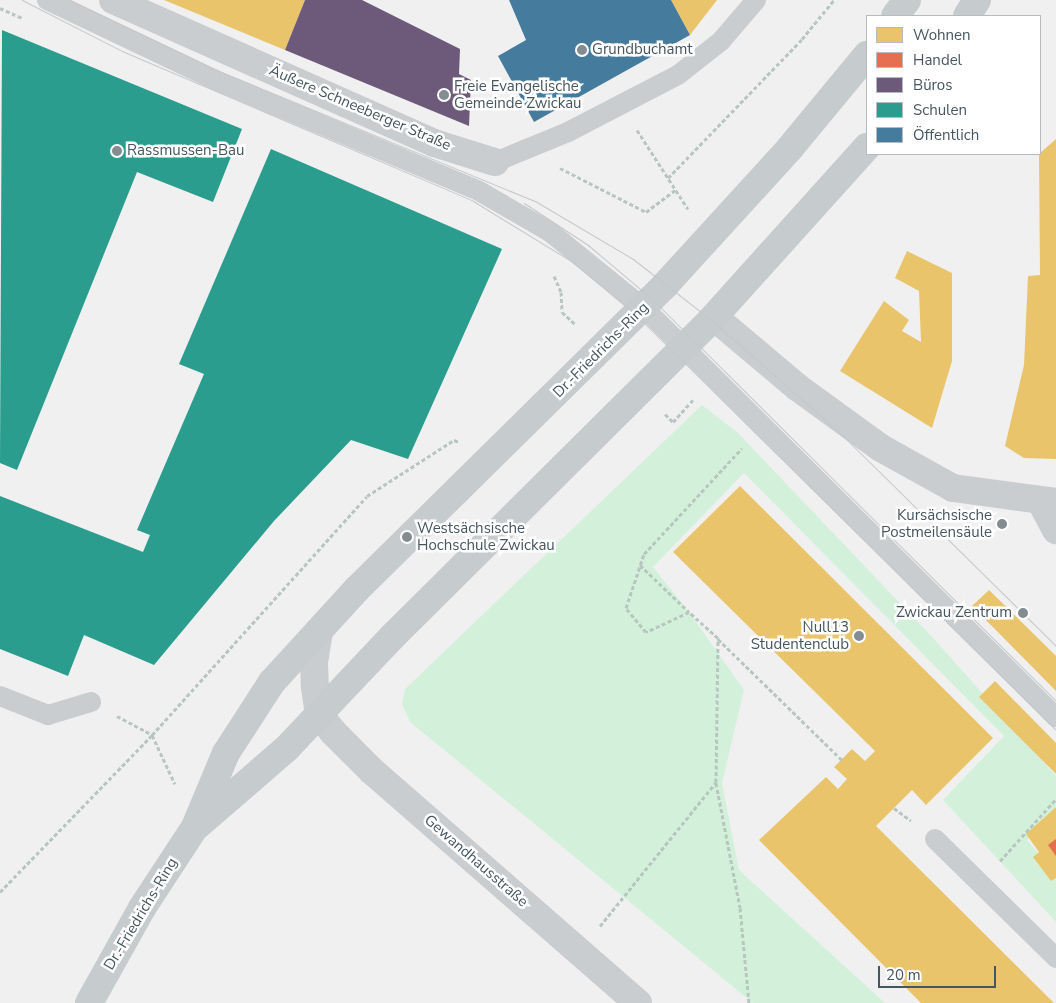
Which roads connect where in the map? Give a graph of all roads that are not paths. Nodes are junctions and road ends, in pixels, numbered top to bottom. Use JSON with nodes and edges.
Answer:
{"nodes":[{"id":1,"x":47,"y":0,"type":"edge"},
{"id":2,"x":114,"y":0,"type":"edge"},
{"id":3,"x":756,"y":0,"type":"edge"},
{"id":4,"x":907,"y":0,"type":"edge"},
{"id":5,"x":977,"y":0,"type":"edge"},
{"id":6,"x":896,"y":15,"type":"edge"},
{"id":7,"x":968,"y":15,"type":"edge"},
{"id":8,"x":866,"y":56,"type":"edge"},
{"id":9,"x":866,"y":149,"type":"edge"},
{"id":10,"x":495,"y":162,"type":"joint"},
{"id":11,"x":644,"y":308,"type":"junction"},
{"id":12,"x":714,"y":317,"type":"junction"},
{"id":13,"x":684,"y":347,"type":"junction"},
{"id":14,"x":1048,"y":502,"type":"edge"},
{"id":15,"x":1056,"y":530,"type":"edge"},
{"id":16,"x":319,"y":631,"type":"junction"},
{"id":17,"x":0,"y":696,"type":"edge"},
{"id":18,"x":91,"y":702,"type":"road end"},
{"id":19,"x":319,"y":714,"type":"junction"},
{"id":20,"x":1056,"y":717,"type":"edge"},
{"id":21,"x":196,"y":827,"type":"junction"},
{"id":22,"x":935,"y":839,"type":"dead end"},
{"id":23,"x":1056,"y":958,"type":"edge"},
{"id":24,"x":89,"y":1003,"type":"edge"},
{"id":25,"x":638,"y":1003,"type":"edge"}],
"edges":[{"from":1,"to":11,"type":"lane","name":"Äußere Schneeberger Straße"},
{"from":2,"to":10,"type":"street","name":"Äußere Schneeberger Straße"},
{"from":3,"to":10,"type":"lane"},
{"from":4,"to":6,"type":"main road"},
{"from":5,"to":7,"type":"main road"},
{"from":8,"to":11,"type":"main road","name":"Dr.-Friedrichs-Ring"},
{"from":9,"to":12,"type":"main road","name":"Dr.-Friedrichs-Ring"},
{"from":11,"to":13,"type":"lane","name":"Äußere Schneeberger Straße"},
{"from":11,"to":16,"type":"main road","name":"Dr.-Friedrichs-Ring"},
{"from":12,"to":13,"type":"main road","name":"Dr.-Friedrichs-Ring"},
{"from":12,"to":14,"type":"street"},
{"from":13,"to":19,"type":"main road","name":"Dr.-Friedrichs-Ring"},
{"from":13,"to":20,"type":"lane","name":"Äußere Schneeberger Straße"},
{"from":14,"to":15,"type":"street"},
{"from":16,"to":19,"type":"street"},
{"from":16,"to":21,"type":"main road","name":"Dr.-Friedrichs-Ring"},
{"from":17,"to":18,"type":"lane"},
{"from":19,"to":21,"type":"main road","name":"Dr.-Friedrichs-Ring"},
{"from":19,"to":25,"type":"street","name":"Gewandhausstraße"},
{"from":21,"to":24,"type":"main road","name":"Dr.-Friedrichs-Ring"},
{"from":22,"to":23,"type":"lane"}]}
